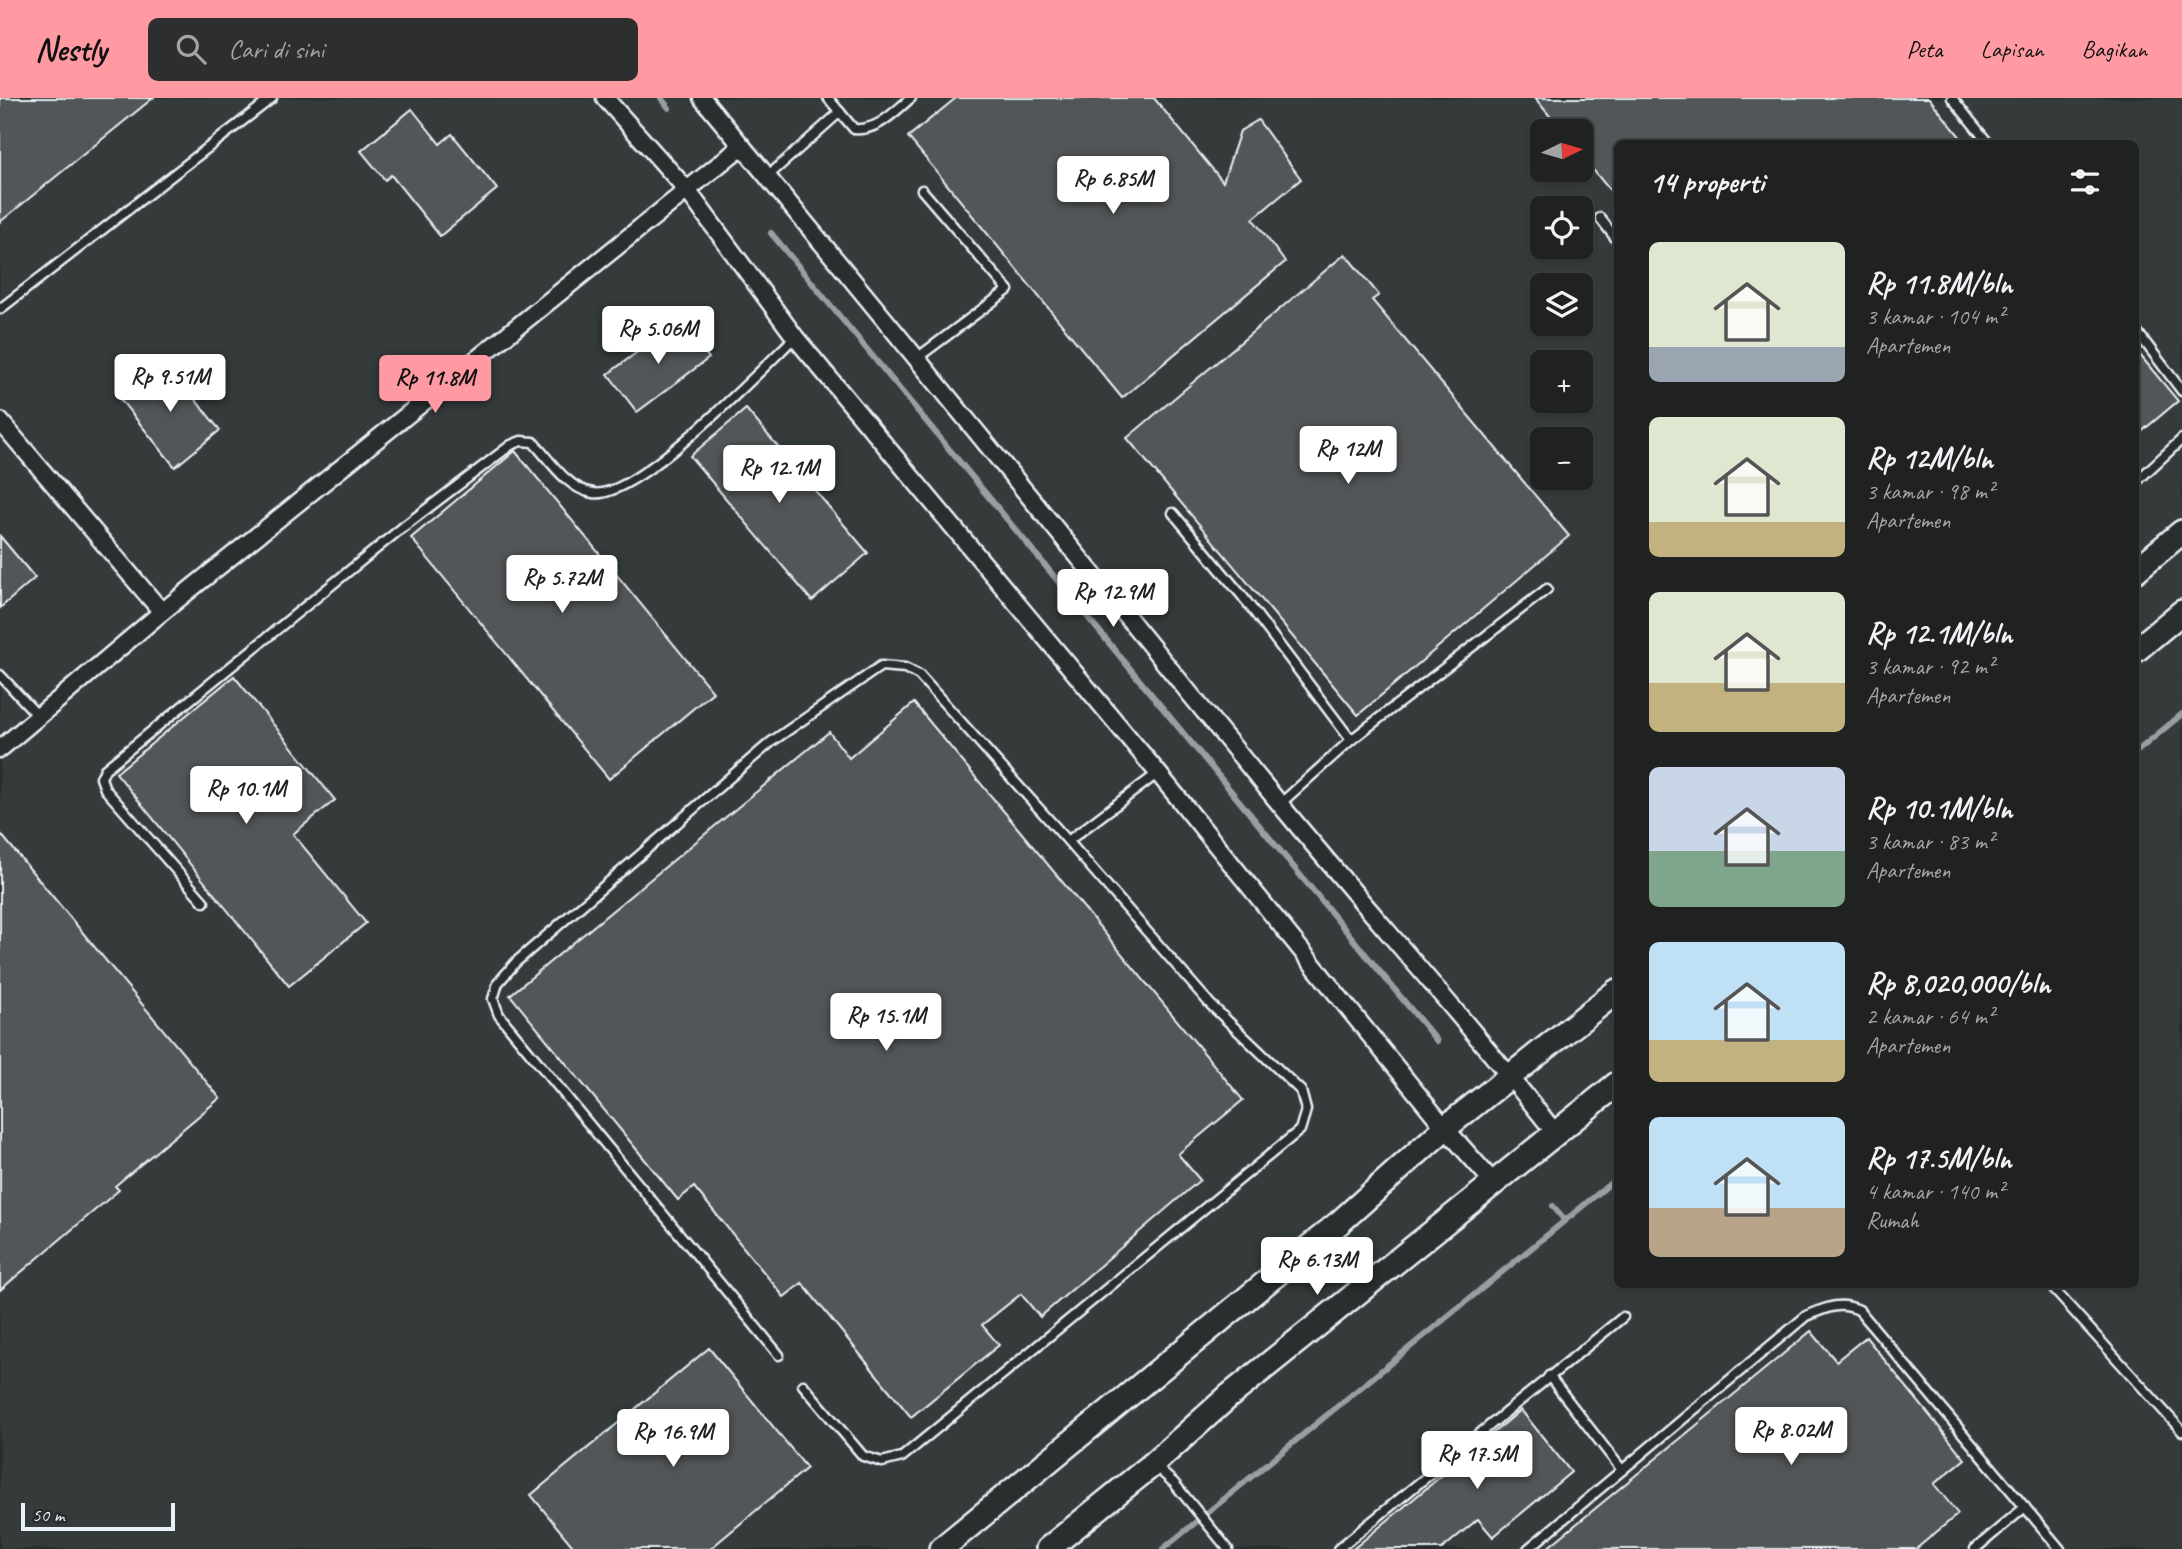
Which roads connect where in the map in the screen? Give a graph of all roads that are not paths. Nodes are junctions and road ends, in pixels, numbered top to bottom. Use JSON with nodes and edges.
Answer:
{"nodes":[{"id":1,"x":272,"y":98,"type":"edge"},
{"id":2,"x":605,"y":98,"type":"edge"},
{"id":3,"x":702,"y":98,"type":"edge"},
{"id":4,"x":828,"y":98,"type":"edge"},
{"id":5,"x":911,"y":98,"type":"edge"},
{"id":6,"x":1952,"y":98,"type":"edge"},
{"id":7,"x":840,"y":112,"type":"junction"},
{"id":8,"x":1986,"y":140,"type":"edge"},
{"id":9,"x":742,"y":146,"type":"junction"},
{"id":10,"x":768,"y":176,"type":"junction"},
{"id":11,"x":687,"y":190,"type":"junction"},
{"id":12,"x":922,"y":190,"type":"dead end"},
{"id":13,"x":1600,"y":218,"type":"dead end"},
{"id":14,"x":1614,"y":236,"type":"edge"},
{"id":15,"x":0,"y":309,"type":"edge"},
{"id":16,"x":2139,"y":333,"type":"edge"},
{"id":17,"x":795,"y":337,"type":"junction"},
{"id":18,"x":917,"y":358,"type":"junction"},
{"id":19,"x":2182,"y":391,"type":"edge"},
{"id":20,"x":0,"y":421,"type":"edge"},
{"id":21,"x":2182,"y":439,"type":"edge"},
{"id":22,"x":2139,"y":479,"type":"edge"},
{"id":23,"x":1173,"y":513,"type":"dead end"},
{"id":24,"x":2182,"y":532,"type":"edge"},
{"id":25,"x":2139,"y":567,"type":"edge"},
{"id":26,"x":1547,"y":589,"type":"dead end"},
{"id":27,"x":162,"y":612,"type":"junction"},
{"id":28,"x":2182,"y":612,"type":"edge"},
{"id":29,"x":2139,"y":648,"type":"edge"},
{"id":30,"x":0,"y":675,"type":"edge"},
{"id":31,"x":39,"y":717,"type":"junction"},
{"id":32,"x":1351,"y":740,"type":"junction"},
{"id":33,"x":0,"y":749,"type":"edge"},
{"id":34,"x":1158,"y":773,"type":"junction"},
{"id":35,"x":1280,"y":804,"type":"junction"},
{"id":36,"x":1068,"y":841,"type":"junction"},
{"id":37,"x":204,"y":902,"type":"dead end"},
{"id":38,"x":1614,"y":993,"type":"edge"},
{"id":39,"x":1512,"y":1077,"type":"junction"},
{"id":40,"x":1614,"y":1086,"type":"edge"},
{"id":41,"x":1445,"y":1128,"type":"junction"},
{"id":42,"x":1556,"y":1134,"type":"junction"},
{"id":43,"x":1493,"y":1182,"type":"junction"},
{"id":44,"x":2053,"y":1288,"type":"edge"},
{"id":45,"x":1623,"y":1317,"type":"dead end"},
{"id":46,"x":779,"y":1354,"type":"dead end"},
{"id":47,"x":1549,"y":1376,"type":"junction"},
{"id":48,"x":803,"y":1385,"type":"dead end"},
{"id":49,"x":2182,"y":1431,"type":"edge"},
{"id":50,"x":1153,"y":1464,"type":"junction"},
{"id":51,"x":1622,"y":1470,"type":"junction"},
{"id":52,"x":2025,"y":1507,"type":"junction"},
{"id":53,"x":1227,"y":1548,"type":"edge"},
{"id":54,"x":941,"y":1549,"type":"edge"},
{"id":55,"x":1048,"y":1549,"type":"edge"},
{"id":56,"x":1338,"y":1549,"type":"edge"},
{"id":57,"x":1528,"y":1549,"type":"edge"},
{"id":58,"x":1975,"y":1549,"type":"edge"},
{"id":59,"x":2060,"y":1549,"type":"edge"}],
"edges":[{"from":1,"to":15,"type":"lane"},
{"from":2,"to":11,"type":"street"},
{"from":3,"to":9,"type":"street"},
{"from":4,"to":7,"type":"lane"},
{"from":5,"to":7,"type":"lane"},
{"from":6,"to":8,"type":"lane"},
{"from":7,"to":10,"type":"lane"},
{"from":9,"to":10,"type":"street"},
{"from":9,"to":11,"type":"street"},
{"from":10,"to":18,"type":"street"},
{"from":11,"to":17,"type":"street"},
{"from":11,"to":27,"type":"street"},
{"from":12,"to":18,"type":"lane"},
{"from":13,"to":14,"type":"lane"},
{"from":16,"to":19,"type":"lane"},
{"from":17,"to":34,"type":"street"},
{"from":17,"to":37,"type":"lane"},
{"from":18,"to":35,"type":"street"},
{"from":20,"to":27,"type":"street"},
{"from":21,"to":22,"type":"lane"},
{"from":23,"to":32,"type":"lane"},
{"from":24,"to":25,"type":"street"},
{"from":26,"to":32,"type":"lane"},
{"from":27,"to":31,"type":"street"},
{"from":28,"to":29,"type":"street"},
{"from":30,"to":31,"type":"lane"},
{"from":31,"to":33,"type":"street"},
{"from":32,"to":35,"type":"lane"},
{"from":34,"to":36,"type":"lane"},
{"from":34,"to":41,"type":"street"},
{"from":35,"to":39,"type":"street"},
{"from":36,"to":46,"type":"lane"},
{"from":36,"to":48,"type":"lane"},
{"from":38,"to":39,"type":"street"},
{"from":39,"to":41,"type":"street"},
{"from":39,"to":42,"type":"street"},
{"from":40,"to":42,"type":"street"},
{"from":41,"to":43,"type":"street"},
{"from":41,"to":54,"type":"street"},
{"from":42,"to":43,"type":"street"},
{"from":43,"to":50,"type":"street"},
{"from":44,"to":49,"type":"lane"},
{"from":45,"to":47,"type":"lane"},
{"from":47,"to":51,"type":"lane"},
{"from":47,"to":56,"type":"lane"},
{"from":50,"to":53,"type":"lane"},
{"from":50,"to":55,"type":"street"},
{"from":51,"to":52,"type":"lane"},
{"from":51,"to":57,"type":"lane"},
{"from":52,"to":58,"type":"lane"},
{"from":52,"to":59,"type":"lane"}]}
